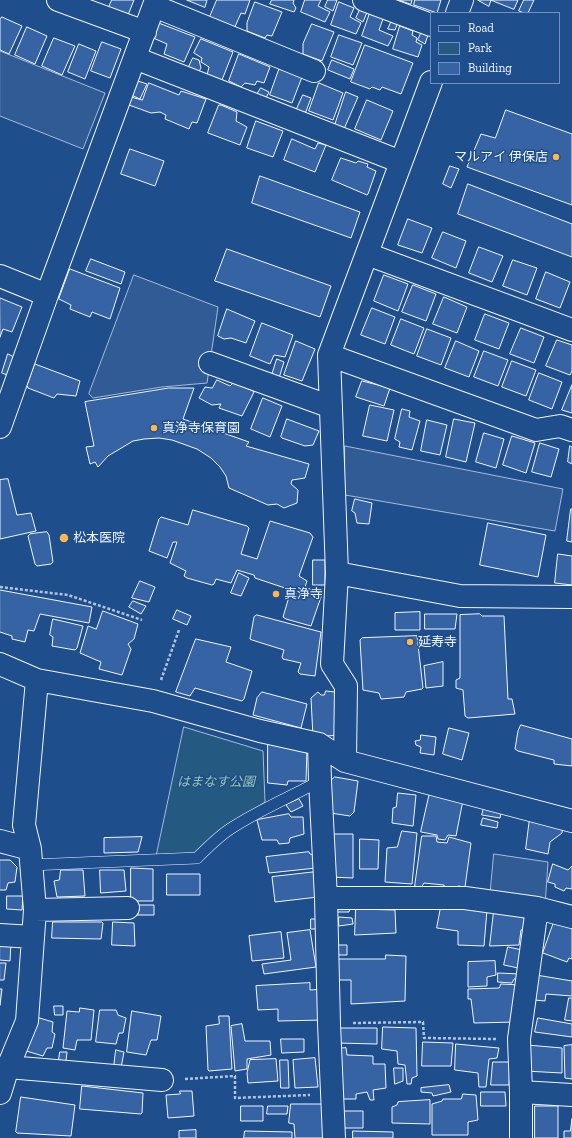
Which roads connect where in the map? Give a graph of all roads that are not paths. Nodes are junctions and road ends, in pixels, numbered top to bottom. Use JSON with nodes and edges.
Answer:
{"nodes":[{"id":1,"x":58,"y":0,"type":"edge"},
{"id":2,"x":364,"y":0,"type":"edge"},
{"id":3,"x":462,"y":0,"type":"edge"},
{"id":4,"x":155,"y":3,"type":"edge"},
{"id":5,"x":457,"y":12,"type":"edge"},
{"id":6,"x":430,"y":25,"type":"edge"},
{"id":7,"x":145,"y":32,"type":"junction"},
{"id":8,"x":135,"y":58,"type":"junction"},
{"id":9,"x":314,"y":71,"type":"dead end"},
{"id":10,"x":430,"y":84,"type":"edge"},
{"id":11,"x":401,"y":162,"type":"junction"},
{"id":12,"x":367,"y":254,"type":"junction"},
{"id":13,"x":0,"y":276,"type":"edge"},
{"id":14,"x":48,"y":294,"type":"junction"},
{"id":15,"x":572,"y":330,"type":"edge"},
{"id":16,"x":329,"y":355,"type":"junction"},
{"id":17,"x":210,"y":363,"type":"dead end"},
{"id":18,"x":330,"y":407,"type":"junction"},
{"id":19,"x":0,"y":428,"type":"edge"},
{"id":20,"x":572,"y":430,"type":"edge"},
{"id":21,"x":338,"y":574,"type":"junction"},
{"id":22,"x":572,"y":598,"type":"edge"},
{"id":23,"x":0,"y":664,"type":"edge"},
{"id":24,"x":37,"y":680,"type":"junction"},
{"id":25,"x":319,"y":744,"type":"junction"},
{"id":26,"x":345,"y":761,"type":"junction"},
{"id":27,"x":320,"y":782,"type":"junction"},
{"id":28,"x":572,"y":821,"type":"edge"},
{"id":29,"x":0,"y":841,"type":"edge"},
{"id":30,"x":31,"y":857,"type":"junction"},
{"id":31,"x":326,"y":898,"type":"junction"},
{"id":32,"x":128,"y":908,"type":"dead end"},
{"id":33,"x":537,"y":908,"type":"junction"},
{"id":34,"x":35,"y":910,"type":"junction"},
{"id":35,"x":572,"y":917,"type":"edge"},
{"id":36,"x":0,"y":935,"type":"edge"},
{"id":37,"x":33,"y":937,"type":"junction"},
{"id":38,"x":8,"y":1067,"type":"junction"},
{"id":39,"x":162,"y":1080,"type":"road end"},
{"id":40,"x":521,"y":1092,"type":"junction"},
{"id":41,"x":0,"y":1093,"type":"edge"},
{"id":42,"x":572,"y":1095,"type":"edge"},
{"id":43,"x":334,"y":1138,"type":"edge"},
{"id":44,"x":521,"y":1138,"type":"edge"}],
"edges":[{"from":1,"to":7,"type":"street"},
{"from":2,"to":6,"type":"street"},
{"from":3,"to":5,"type":"street"},
{"from":4,"to":7,"type":"street"},
{"from":4,"to":9,"type":"street"},
{"from":7,"to":8,"type":"street"},
{"from":8,"to":11,"type":"street"},
{"from":8,"to":14,"type":"street"},
{"from":10,"to":11,"type":"street"},
{"from":11,"to":12,"type":"street"},
{"from":12,"to":15,"type":"street"},
{"from":12,"to":16,"type":"street"},
{"from":13,"to":14,"type":"street"},
{"from":14,"to":19,"type":"street"},
{"from":16,"to":18,"type":"street"},
{"from":16,"to":20,"type":"street"},
{"from":17,"to":18,"type":"street"},
{"from":18,"to":21,"type":"street"},
{"from":21,"to":22,"type":"street"},
{"from":21,"to":26,"type":"street"},
{"from":23,"to":24,"type":"street"},
{"from":24,"to":25,"type":"street"},
{"from":24,"to":30,"type":"street"},
{"from":25,"to":26,"type":"street"},
{"from":25,"to":27,"type":"street"},
{"from":26,"to":28,"type":"street"},
{"from":27,"to":30,"type":"lane"},
{"from":27,"to":31,"type":"street"},
{"from":29,"to":30,"type":"street"},
{"from":30,"to":34,"type":"street"},
{"from":31,"to":33,"type":"street"},
{"from":31,"to":43,"type":"street"},
{"from":32,"to":34,"type":"street"},
{"from":33,"to":35,"type":"street"},
{"from":33,"to":40,"type":"street"},
{"from":34,"to":37,"type":"street"},
{"from":36,"to":37,"type":"street"},
{"from":37,"to":38,"type":"street"},
{"from":38,"to":39,"type":"street"},
{"from":38,"to":41,"type":"street"},
{"from":40,"to":42,"type":"street"},
{"from":40,"to":44,"type":"street"}]}
